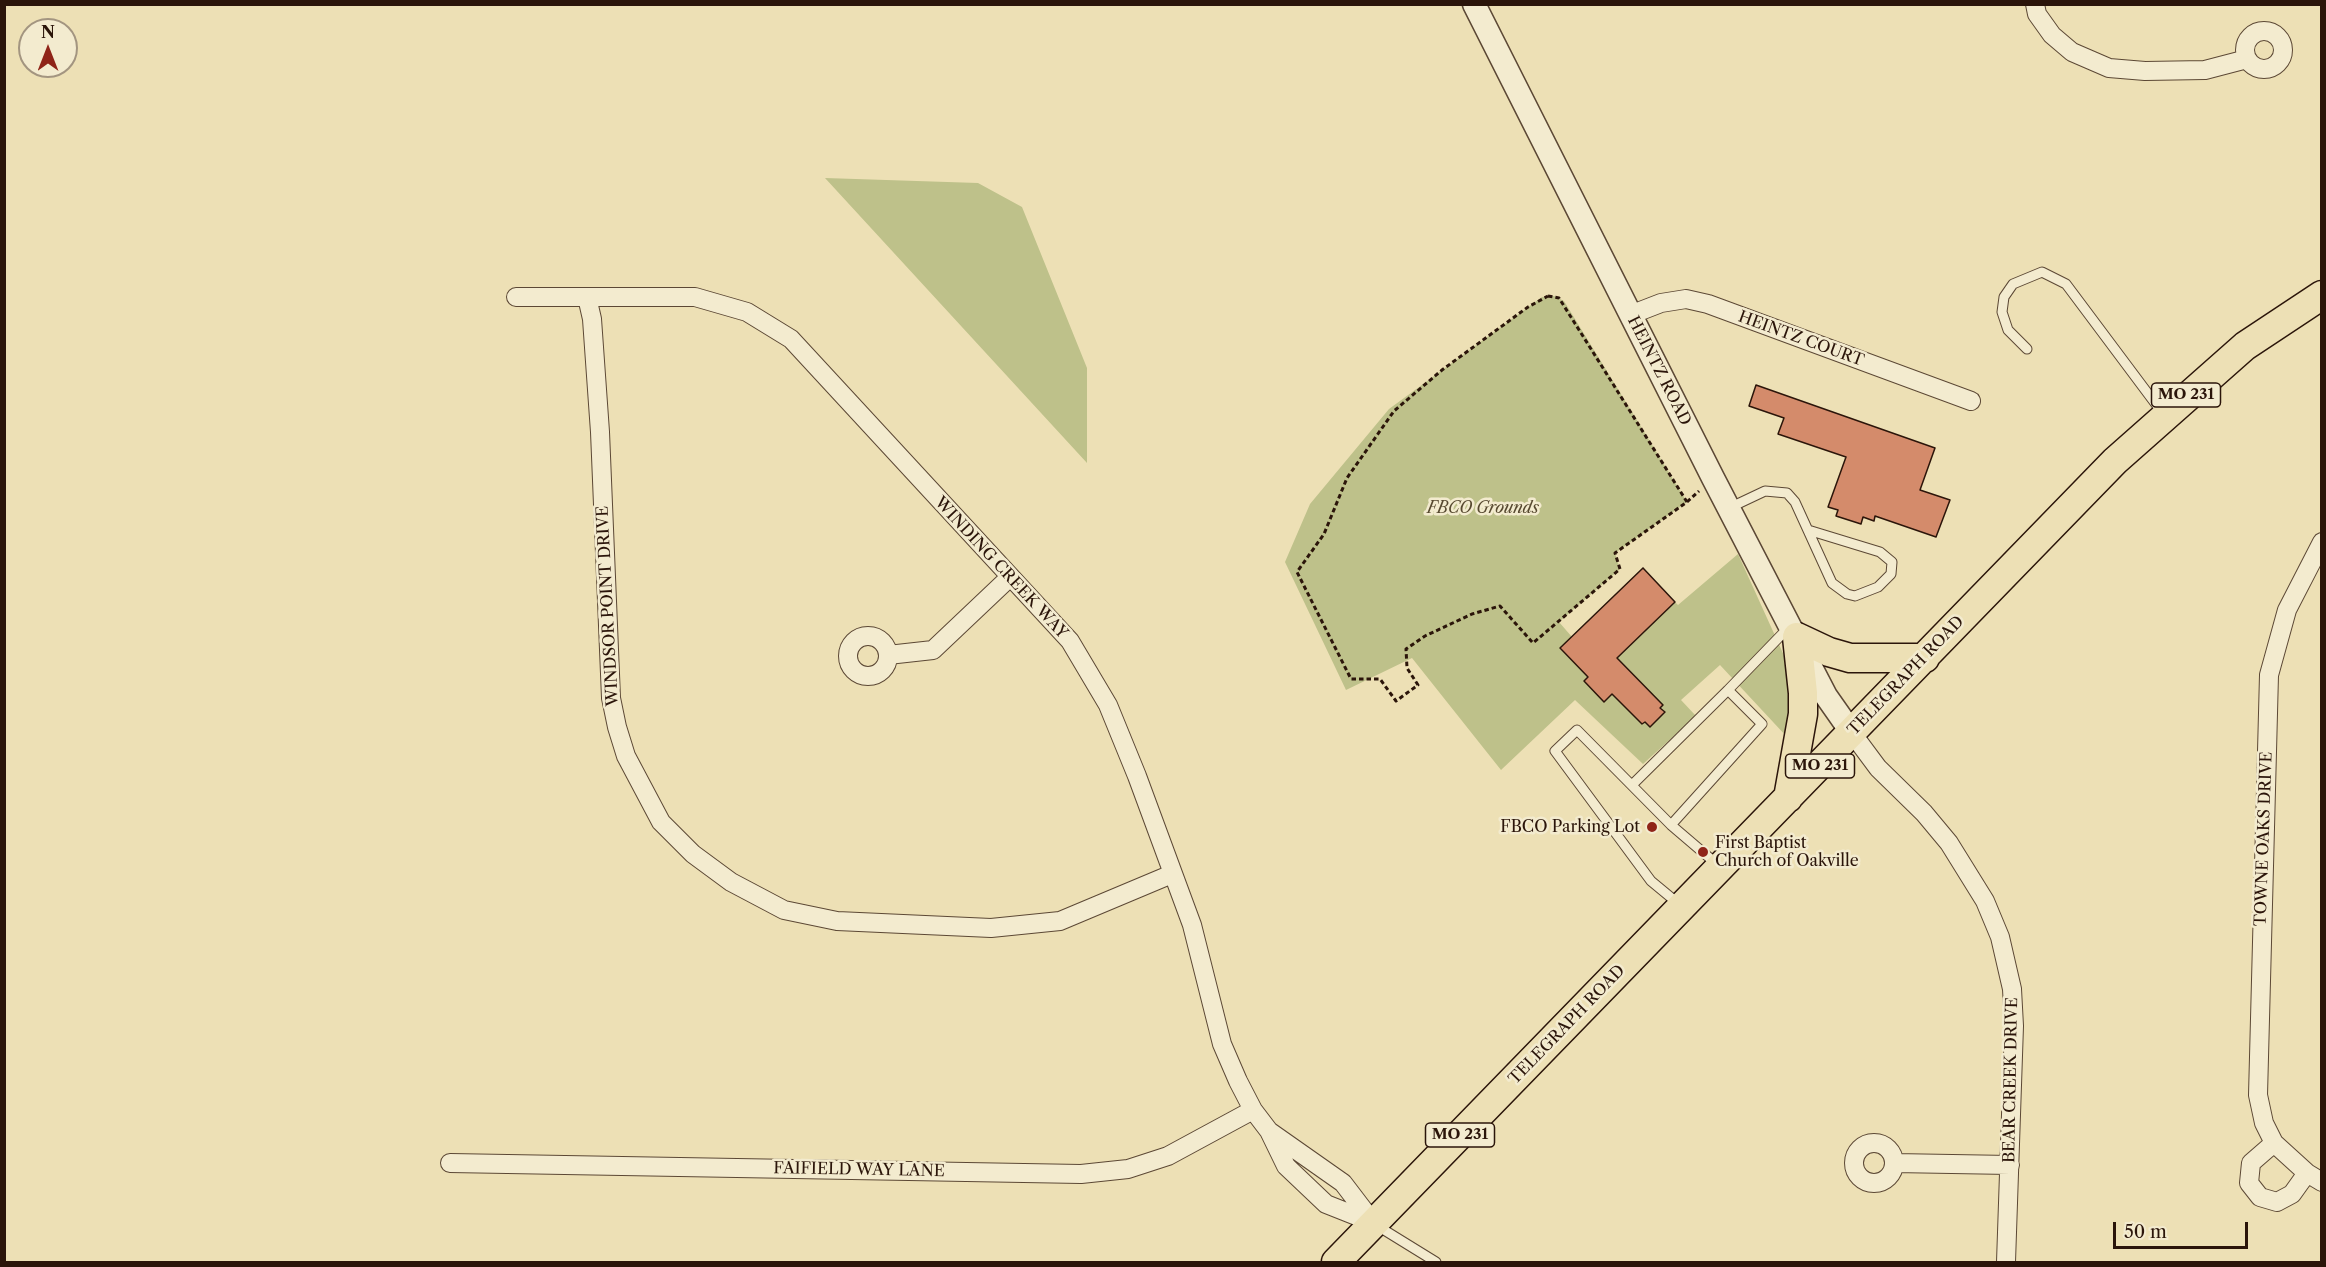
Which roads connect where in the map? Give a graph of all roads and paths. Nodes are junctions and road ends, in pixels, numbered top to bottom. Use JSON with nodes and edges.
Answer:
{"nodes":[{"id":1,"x":1474,"y":4,"type":"edge"},
{"id":2,"x":2035,"y":4,"type":"edge"},
{"id":3,"x":2247,"y":60,"type":"dead end"},
{"id":4,"x":2322,"y":295,"type":"edge"},
{"id":5,"x":516,"y":297,"type":"dead end"},
{"id":6,"x":587,"y":297,"type":"junction"},
{"id":7,"x":1630,"y":315,"type":"junction"},
{"id":8,"x":2027,"y":349,"type":"dead end"},
{"id":9,"x":1971,"y":401,"type":"dead end"},
{"id":10,"x":2164,"y":415,"type":"junction"},
{"id":11,"x":1729,"y":508,"type":"junction"},
{"id":12,"x":1808,"y":530,"type":"junction"},
{"id":13,"x":2322,"y":542,"type":"edge"},
{"id":14,"x":1010,"y":578,"type":"junction"},
{"id":15,"x":1794,"y":631,"type":"junction"},
{"id":16,"x":1548,"y":633,"type":"joint"},
{"id":17,"x":888,"y":655,"type":"dead end"},
{"id":18,"x":1925,"y":658,"type":"junction"},
{"id":19,"x":1728,"y":690,"type":"junction"},
{"id":20,"x":1852,"y":733,"type":"junction"},
{"id":21,"x":1632,"y":785,"type":"junction"},
{"id":22,"x":1788,"y":798,"type":"junction"},
{"id":23,"x":1671,"y":825,"type":"junction"},
{"id":24,"x":1720,"y":868,"type":"junction"},
{"id":25,"x":1172,"y":874,"type":"junction"},
{"id":26,"x":1683,"y":907,"type":"junction"},
{"id":27,"x":1253,"y":1110,"type":"junction"},
{"id":28,"x":1269,"y":1131,"type":"junction"},
{"id":29,"x":2274,"y":1143,"type":"junction"},
{"id":30,"x":450,"y":1163,"type":"dead end"},
{"id":31,"x":1894,"y":1163,"type":"dead end"},
{"id":32,"x":2010,"y":1165,"type":"junction"},
{"id":33,"x":2314,"y":1178,"type":"edge"},
{"id":34,"x":1374,"y":1223,"type":"junction"},
{"id":35,"x":1423,"y":1254,"type":"junction"},
{"id":36,"x":1336,"y":1263,"type":"edge"},
{"id":37,"x":1417,"y":1263,"type":"edge"},
{"id":38,"x":1436,"y":1263,"type":"edge"},
{"id":39,"x":2006,"y":1263,"type":"edge"}],
"edges":[{"from":1,"to":7,"type":"street","name":"HEINTZ ROAD"},
{"from":2,"to":3,"type":"street"},
{"from":4,"to":10,"type":"main road","name":"TELEGRAPH ROAD","number":"MO 231"},
{"from":5,"to":6,"type":"street","name":"WINDING CREEK WAY"},
{"from":6,"to":14,"type":"street","name":"WINDING CREEK WAY"},
{"from":6,"to":25,"type":"street","name":"WINDSOR POINT DRIVE"},
{"from":7,"to":9,"type":"street","name":"HEINTZ COURT"},
{"from":7,"to":11,"type":"street","name":"HEINTZ ROAD"},
{"from":8,"to":10,"type":"lane"},
{"from":10,"to":18,"type":"main road","name":"TELEGRAPH ROAD","number":"MO 231"},
{"from":11,"to":12,"type":"lane"},
{"from":11,"to":15,"type":"street","name":"HEINTZ ROAD"},
{"from":12,"to":12,"type":"lane"},
{"from":13,"to":29,"type":"street","name":"TOWNE OAKS DRIVE"},
{"from":14,"to":17,"type":"street"},
{"from":14,"to":25,"type":"street","name":"WINDING CREEK WAY"},
{"from":15,"to":18,"type":"main road"},
{"from":15,"to":19,"type":"lane"},
{"from":15,"to":20,"type":"street","name":"HEINTZ ROAD"},
{"from":15,"to":22,"type":"main road"},
{"from":16,"to":16,"type":"path"},
{"from":18,"to":20,"type":"main road","name":"TELEGRAPH ROAD","number":"MO 231"},
{"from":19,"to":21,"type":"lane"},
{"from":19,"to":23,"type":"lane"},
{"from":20,"to":22,"type":"main road","name":"TELEGRAPH ROAD","number":"MO 231"},
{"from":20,"to":32,"type":"street","name":"BEAR CREEK DRIVE"},
{"from":21,"to":23,"type":"lane"},
{"from":21,"to":26,"type":"lane"},
{"from":22,"to":24,"type":"main road","name":"TELEGRAPH ROAD","number":"MO 231"},
{"from":23,"to":24,"type":"lane"},
{"from":24,"to":26,"type":"main road","name":"TELEGRAPH ROAD","number":"MO 231"},
{"from":25,"to":27,"type":"street","name":"WINDING CREEK WAY"},
{"from":26,"to":34,"type":"main road","name":"TELEGRAPH ROAD","number":"MO 231"},
{"from":27,"to":28,"type":"street","name":"WINDING CREEK WAY"},
{"from":27,"to":30,"type":"street","name":"FAIFIELD WAY LANE"},
{"from":28,"to":34,"type":"street","name":"WINDING CREEK WAY"},
{"from":28,"to":34,"type":"street","name":"WINDING CREEK WAY"},
{"from":29,"to":33,"type":"street","name":"TOWNE OAKS DRIVE"},
{"from":29,"to":33,"type":"street","name":"TOWNE OAKS DRIVE"},
{"from":31,"to":32,"type":"street"},
{"from":32,"to":39,"type":"street","name":"BEAR CREEK DRIVE"},
{"from":34,"to":35,"type":"lane"},
{"from":34,"to":36,"type":"main road","name":"TELEGRAPH ROAD","number":"MO 231"},
{"from":35,"to":37,"type":"lane"},
{"from":35,"to":38,"type":"lane"}]}
